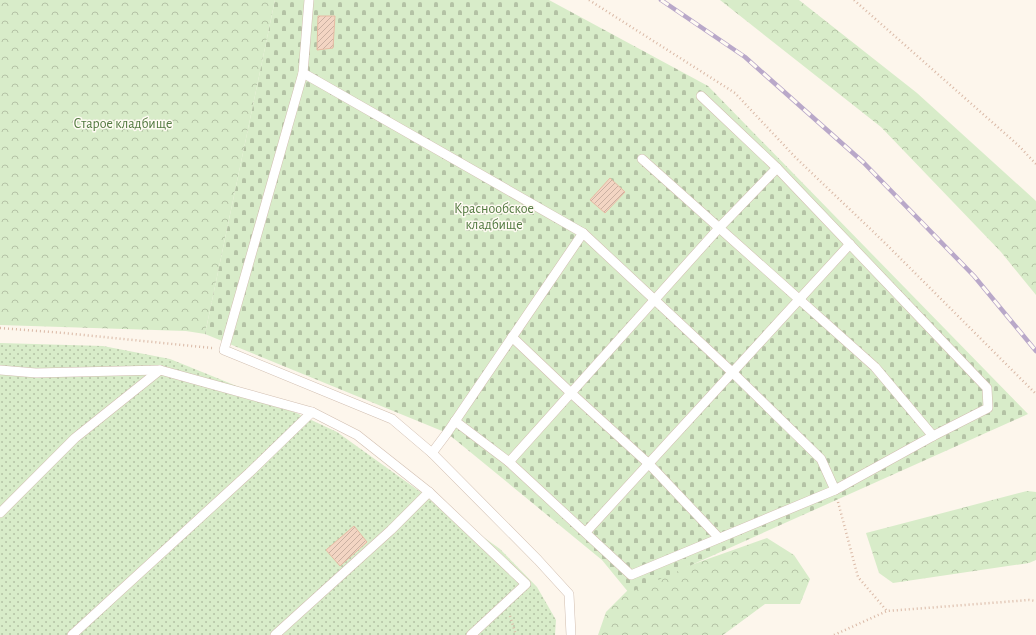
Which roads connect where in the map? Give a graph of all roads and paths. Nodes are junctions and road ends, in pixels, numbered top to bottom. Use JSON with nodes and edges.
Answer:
{"nodes":[{"id":1,"x":310,"y":0,"type":"edge"},
{"id":2,"x":589,"y":0,"type":"edge"},
{"id":3,"x":854,"y":0,"type":"edge"},
{"id":4,"x":303,"y":72,"type":"junction"},
{"id":5,"x":701,"y":96,"type":"dead end"},
{"id":6,"x":642,"y":159,"type":"dead end"},
{"id":7,"x":1036,"y":164,"type":"edge"},
{"id":8,"x":777,"y":168,"type":"junction"},
{"id":9,"x":719,"y":228,"type":"junction"},
{"id":10,"x":583,"y":233,"type":"junction"},
{"id":11,"x":850,"y":244,"type":"junction"},
{"id":12,"x":654,"y":300,"type":"junction"},
{"id":13,"x":799,"y":300,"type":"junction"},
{"id":14,"x":0,"y":328,"type":"edge"},
{"id":15,"x":512,"y":337,"type":"junction"},
{"id":16,"x":224,"y":350,"type":"junction"},
{"id":17,"x":0,"y":370,"type":"edge"},
{"id":18,"x":160,"y":370,"type":"junction"},
{"id":19,"x":732,"y":373,"type":"junction"},
{"id":20,"x":571,"y":393,"type":"junction"},
{"id":21,"x":1036,"y":394,"type":"edge"},
{"id":22,"x":312,"y":412,"type":"junction"},
{"id":23,"x":455,"y":421,"type":"junction"},
{"id":24,"x":934,"y":436,"type":"junction"},
{"id":25,"x":432,"y":453,"type":"junction"},
{"id":26,"x":509,"y":462,"type":"junction"},
{"id":27,"x":649,"y":464,"type":"junction"},
{"id":28,"x":835,"y":490,"type":"junction"},
{"id":29,"x":429,"y":492,"type":"junction"},
{"id":30,"x":0,"y":513,"type":"edge"},
{"id":31,"x":586,"y":532,"type":"junction"},
{"id":32,"x":719,"y":538,"type":"junction"},
{"id":33,"x":1036,"y":601,"type":"edge"},
{"id":34,"x":505,"y":604,"type":"junction"},
{"id":35,"x":887,"y":611,"type":"junction"},
{"id":36,"x":72,"y":635,"type":"edge"},
{"id":37,"x":275,"y":635,"type":"edge"},
{"id":38,"x":471,"y":635,"type":"edge"},
{"id":39,"x":516,"y":635,"type":"edge"},
{"id":40,"x":570,"y":635,"type":"edge"},
{"id":41,"x":834,"y":635,"type":"edge"}],
"edges":[{"from":1,"to":4,"type":"lane"},
{"from":2,"to":21,"type":"path"},
{"from":3,"to":7,"type":"path"},
{"from":4,"to":10,"type":"lane"},
{"from":4,"to":16,"type":"lane"},
{"from":5,"to":8,"type":"lane"},
{"from":6,"to":9,"type":"lane"},
{"from":8,"to":9,"type":"lane"},
{"from":8,"to":11,"type":"lane"},
{"from":9,"to":12,"type":"lane"},
{"from":9,"to":13,"type":"lane"},
{"from":10,"to":12,"type":"lane"},
{"from":10,"to":15,"type":"lane"},
{"from":11,"to":13,"type":"lane"},
{"from":11,"to":24,"type":"lane"},
{"from":12,"to":19,"type":"lane"},
{"from":12,"to":20,"type":"lane"},
{"from":13,"to":19,"type":"lane"},
{"from":13,"to":24,"type":"lane"},
{"from":14,"to":16,"type":"path"},
{"from":15,"to":20,"type":"lane"},
{"from":15,"to":23,"type":"lane"},
{"from":16,"to":25,"type":"lane"},
{"from":17,"to":18,"type":"lane"},
{"from":18,"to":22,"type":"lane"},
{"from":18,"to":30,"type":"lane"},
{"from":19,"to":27,"type":"lane"},
{"from":19,"to":28,"type":"lane"},
{"from":20,"to":26,"type":"lane"},
{"from":20,"to":27,"type":"lane"},
{"from":22,"to":29,"type":"lane"},
{"from":22,"to":36,"type":"lane"},
{"from":23,"to":25,"type":"lane"},
{"from":23,"to":26,"type":"lane"},
{"from":24,"to":28,"type":"lane"},
{"from":25,"to":40,"type":"lane"},
{"from":26,"to":31,"type":"lane"},
{"from":27,"to":31,"type":"lane"},
{"from":27,"to":32,"type":"lane"},
{"from":28,"to":32,"type":"lane"},
{"from":28,"to":35,"type":"path"},
{"from":29,"to":34,"type":"lane"},
{"from":29,"to":37,"type":"lane"},
{"from":31,"to":32,"type":"lane"},
{"from":33,"to":35,"type":"path"},
{"from":34,"to":38,"type":"lane"},
{"from":34,"to":39,"type":"path"},
{"from":35,"to":41,"type":"path"}]}
